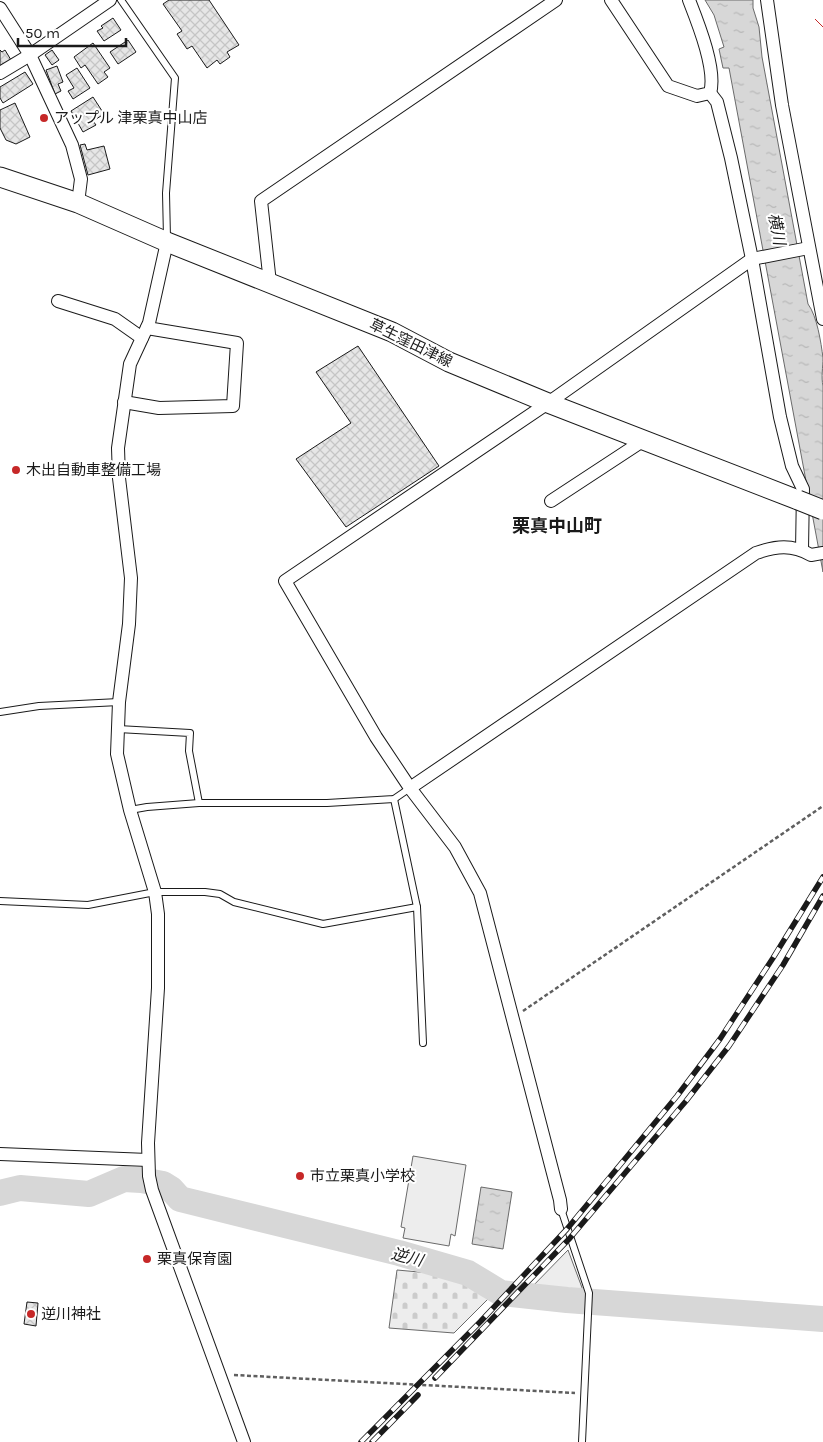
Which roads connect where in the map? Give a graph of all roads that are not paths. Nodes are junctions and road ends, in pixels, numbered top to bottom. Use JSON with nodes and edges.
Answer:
{"nodes":[{"id":1,"x":110,"y":0,"type":"edge"},
{"id":2,"x":121,"y":0,"type":"edge"},
{"id":3,"x":556,"y":0,"type":"edge"},
{"id":4,"x":611,"y":0,"type":"edge"},
{"id":5,"x":689,"y":0,"type":"edge"},
{"id":6,"x":767,"y":0,"type":"edge"},
{"id":7,"x":0,"y":8,"type":"edge"},
{"id":8,"x":30,"y":55,"type":"junction"},
{"id":9,"x":0,"y":73,"type":"edge"},
{"id":10,"x":710,"y":94,"type":"junction"},
{"id":11,"x":0,"y":177,"type":"edge"},
{"id":12,"x":78,"y":204,"type":"junction"},
{"id":13,"x":168,"y":242,"type":"junction"},
{"id":14,"x":809,"y":248,"type":"junction"},
{"id":15,"x":752,"y":259,"type":"junction"},
{"id":16,"x":270,"y":283,"type":"junction"},
{"id":17,"x":58,"y":301,"type":"dead end"},
{"id":18,"x":823,"y":319,"type":"edge"},
{"id":19,"x":144,"y":333,"type":"junction"},
{"id":20,"x":124,"y":402,"type":"junction"},
{"id":21,"x":548,"y":403,"type":"junction"},
{"id":22,"x":644,"y":440,"type":"junction"},
{"id":23,"x":551,"y":501,"type":"dead end"},
{"id":24,"x":823,"y":510,"type":"edge"},
{"id":25,"x":812,"y":553,"type":"edge"},
{"id":26,"x":119,"y":702,"type":"junction"},
{"id":27,"x":0,"y":712,"type":"edge"},
{"id":28,"x":118,"y":728,"type":"junction"},
{"id":29,"x":410,"y":788,"type":"junction"},
{"id":30,"x":394,"y":799,"type":"junction"},
{"id":31,"x":199,"y":803,"type":"junction"},
{"id":32,"x":130,"y":810,"type":"junction"},
{"id":33,"x":155,"y":892,"type":"junction"},
{"id":34,"x":0,"y":901,"type":"edge"},
{"id":35,"x":417,"y":907,"type":"junction"},
{"id":36,"x":423,"y":1042,"type":"dead end"},
{"id":37,"x":0,"y":1154,"type":"edge"},
{"id":38,"x":148,"y":1160,"type":"junction"},
{"id":39,"x":561,"y":1209,"type":"joint"},
{"id":40,"x":244,"y":1442,"type":"edge"},
{"id":41,"x":582,"y":1442,"type":"edge"}],
"edges":[{"from":1,"to":8,"type":"street"},
{"from":2,"to":13,"type":"lane"},
{"from":3,"to":16,"type":"street"},
{"from":4,"to":10,"type":"street"},
{"from":5,"to":10,"type":"street"},
{"from":6,"to":14,"type":"street"},
{"from":7,"to":8,"type":"street"},
{"from":8,"to":9,"type":"street"},
{"from":8,"to":12,"type":"street"},
{"from":10,"to":15,"type":"street"},
{"from":11,"to":12,"type":"main road","name":"草生窪田津線"},
{"from":12,"to":13,"type":"main road","name":"草生窪田津線"},
{"from":13,"to":16,"type":"main road","name":"草生窪田津線"},
{"from":13,"to":19,"type":"street"},
{"from":14,"to":15,"type":"street"},
{"from":14,"to":18,"type":"street"},
{"from":15,"to":21,"type":"street"},
{"from":15,"to":25,"type":"street"},
{"from":16,"to":21,"type":"main road","name":"草生窪田津線"},
{"from":17,"to":19,"type":"street"},
{"from":19,"to":20,"type":"street"},
{"from":19,"to":20,"type":"street"},
{"from":20,"to":26,"type":"street"},
{"from":21,"to":22,"type":"main road","name":"草生窪田津線"},
{"from":21,"to":29,"type":"street"},
{"from":22,"to":23,"type":"street"},
{"from":22,"to":24,"type":"main road","name":"草生窪田津線","bridge":true},
{"from":25,"to":29,"type":"street"},
{"from":26,"to":27,"type":"lane"},
{"from":26,"to":28,"type":"street"},
{"from":28,"to":31,"type":"lane"},
{"from":28,"to":32,"type":"street"},
{"from":29,"to":30,"type":"lane"},
{"from":29,"to":39,"type":"street"},
{"from":30,"to":31,"type":"lane"},
{"from":30,"to":35,"type":"lane"},
{"from":31,"to":32,"type":"lane"},
{"from":32,"to":33,"type":"street"},
{"from":33,"to":34,"type":"lane"},
{"from":33,"to":35,"type":"lane"},
{"from":33,"to":38,"type":"street"},
{"from":35,"to":36,"type":"lane"},
{"from":37,"to":38,"type":"street"},
{"from":38,"to":40,"type":"street"},
{"from":39,"to":41,"type":"lane"}]}
